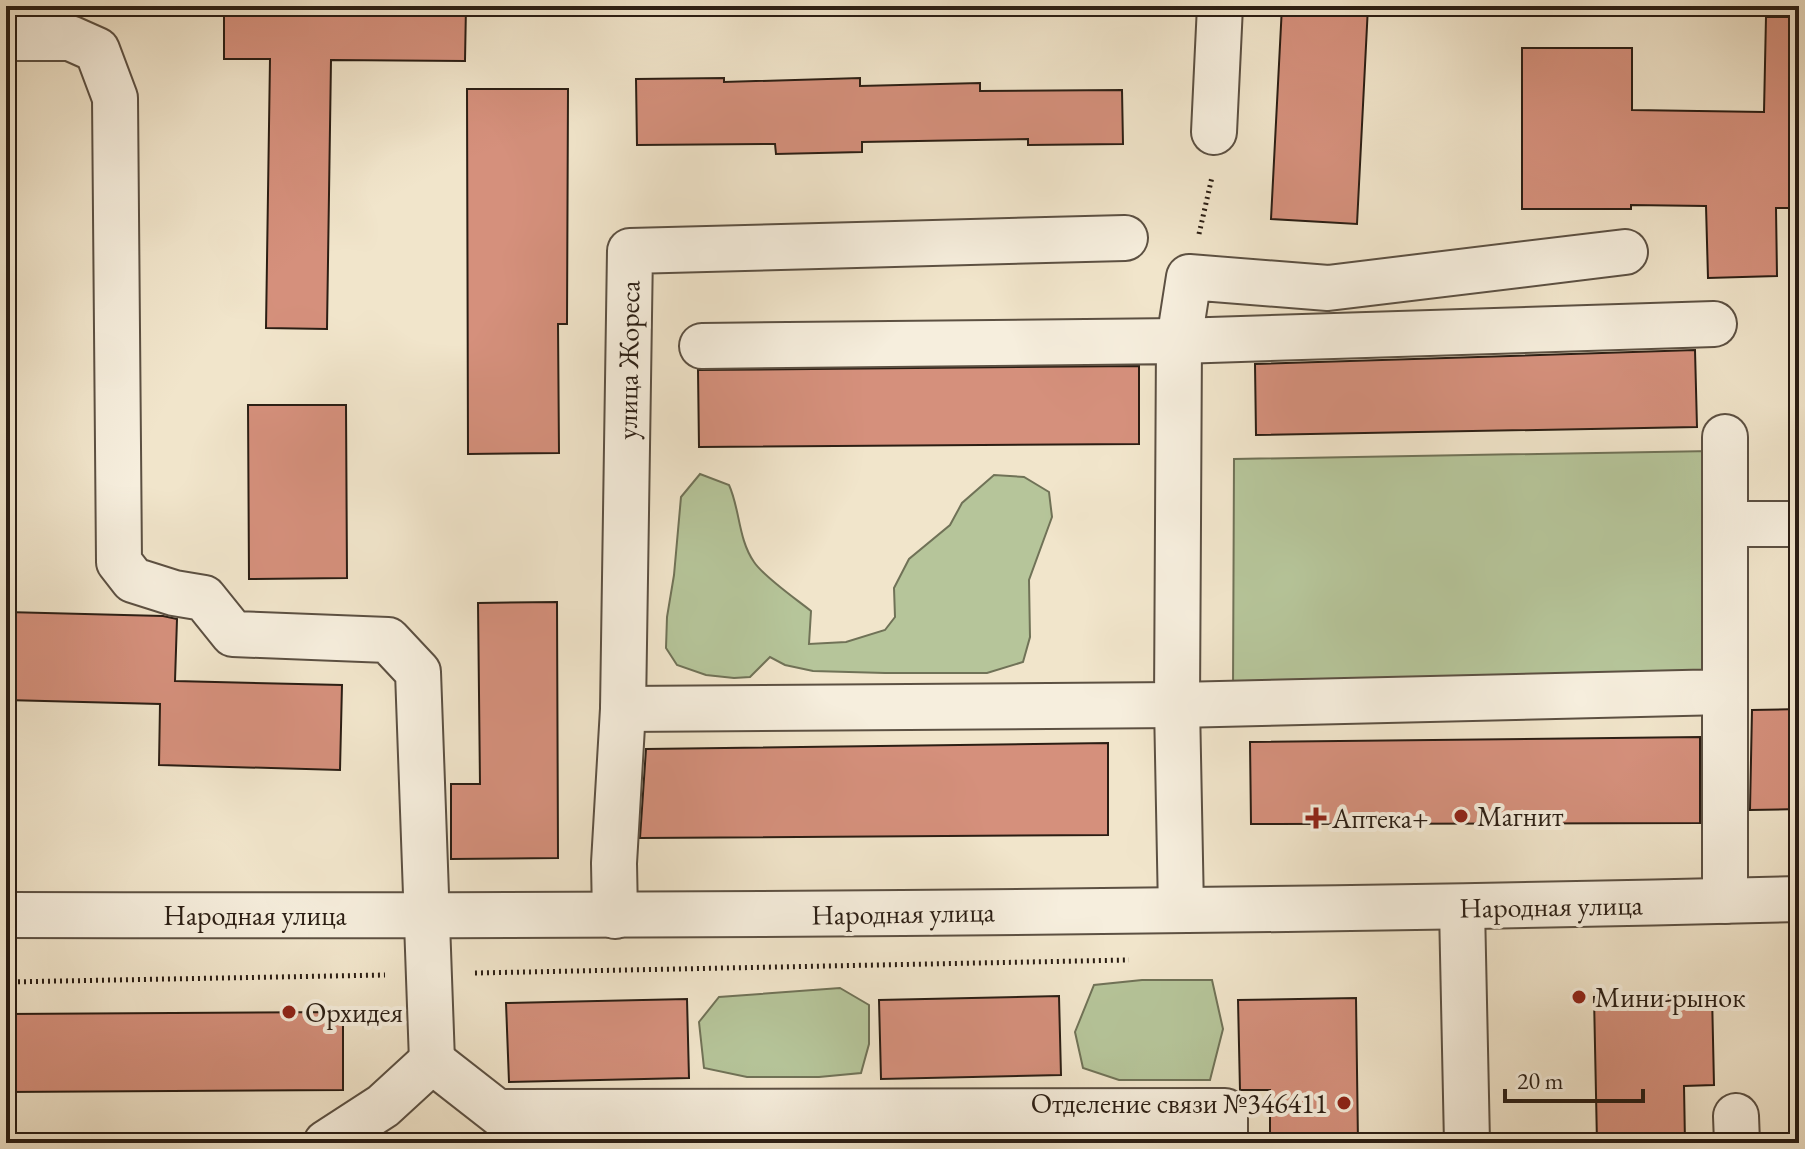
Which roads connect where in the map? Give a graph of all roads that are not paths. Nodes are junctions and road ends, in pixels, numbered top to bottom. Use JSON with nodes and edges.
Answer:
{"nodes":[{"id":1,"x":1220,"y":6,"type":"edge"},
{"id":2,"x":6,"y":38,"type":"edge"},
{"id":3,"x":1214,"y":132,"type":"road end"},
{"id":4,"x":1125,"y":238,"type":"dead end"},
{"id":5,"x":1625,"y":252,"type":"dead end"},
{"id":6,"x":1714,"y":324,"type":"dead end"},
{"id":7,"x":1179,"y":341,"type":"junction"},
{"id":8,"x":702,"y":346,"type":"dead end"},
{"id":9,"x":1725,"y":437,"type":"dead end"},
{"id":10,"x":1725,"y":524,"type":"junction"},
{"id":11,"x":1799,"y":524,"type":"edge"},
{"id":12,"x":1725,"y":692,"type":"junction"},
{"id":13,"x":1177,"y":705,"type":"junction"},
{"id":14,"x":623,"y":709,"type":"junction"},
{"id":15,"x":1799,"y":899,"type":"edge"},
{"id":16,"x":1725,"y":901,"type":"junction"},
{"id":17,"x":1462,"y":908,"type":"junction"},
{"id":18,"x":1181,"y":910,"type":"junction"},
{"id":19,"x":6,"y":915,"type":"edge"},
{"id":20,"x":426,"y":916,"type":"junction"},
{"id":21,"x":615,"y":916,"type":"junction"},
{"id":22,"x":432,"y":1061,"type":"junction"},
{"id":23,"x":499,"y":1112,"type":"junction"},
{"id":24,"x":640,"y":1127,"type":"edge"},
{"id":25,"x":1064,"y":1127,"type":"edge"},
{"id":26,"x":326,"y":1143,"type":"edge"},
{"id":27,"x":537,"y":1143,"type":"edge"},
{"id":28,"x":1225,"y":1143,"type":"edge"},
{"id":29,"x":1467,"y":1143,"type":"edge"}],
"edges":[{"from":1,"to":3,"type":"street"},
{"from":2,"to":20,"type":"street"},
{"from":4,"to":14,"type":"street","name":"улица Жореса"},
{"from":5,"to":7,"type":"street"},
{"from":6,"to":7,"type":"street"},
{"from":7,"to":8,"type":"street"},
{"from":7,"to":13,"type":"street"},
{"from":9,"to":10,"type":"street"},
{"from":10,"to":11,"type":"street"},
{"from":10,"to":12,"type":"street"},
{"from":12,"to":13,"type":"street"},
{"from":12,"to":16,"type":"street"},
{"from":13,"to":14,"type":"street"},
{"from":13,"to":18,"type":"street"},
{"from":14,"to":21,"type":"street","name":"улица Жореса"},
{"from":15,"to":16,"type":"street","name":"Народная улица"},
{"from":16,"to":17,"type":"street","name":"Народная улица"},
{"from":17,"to":18,"type":"street","name":"Народная улица"},
{"from":17,"to":29,"type":"street"},
{"from":18,"to":21,"type":"street","name":"Народная улица"},
{"from":19,"to":20,"type":"street","name":"Народная улица"},
{"from":20,"to":21,"type":"street","name":"Народная улица"},
{"from":20,"to":22,"type":"street"},
{"from":22,"to":23,"type":"street"},
{"from":22,"to":26,"type":"street"},
{"from":23,"to":24,"type":"street"},
{"from":23,"to":27,"type":"street"},
{"from":24,"to":25,"type":"street"},
{"from":25,"to":28,"type":"street"}]}
